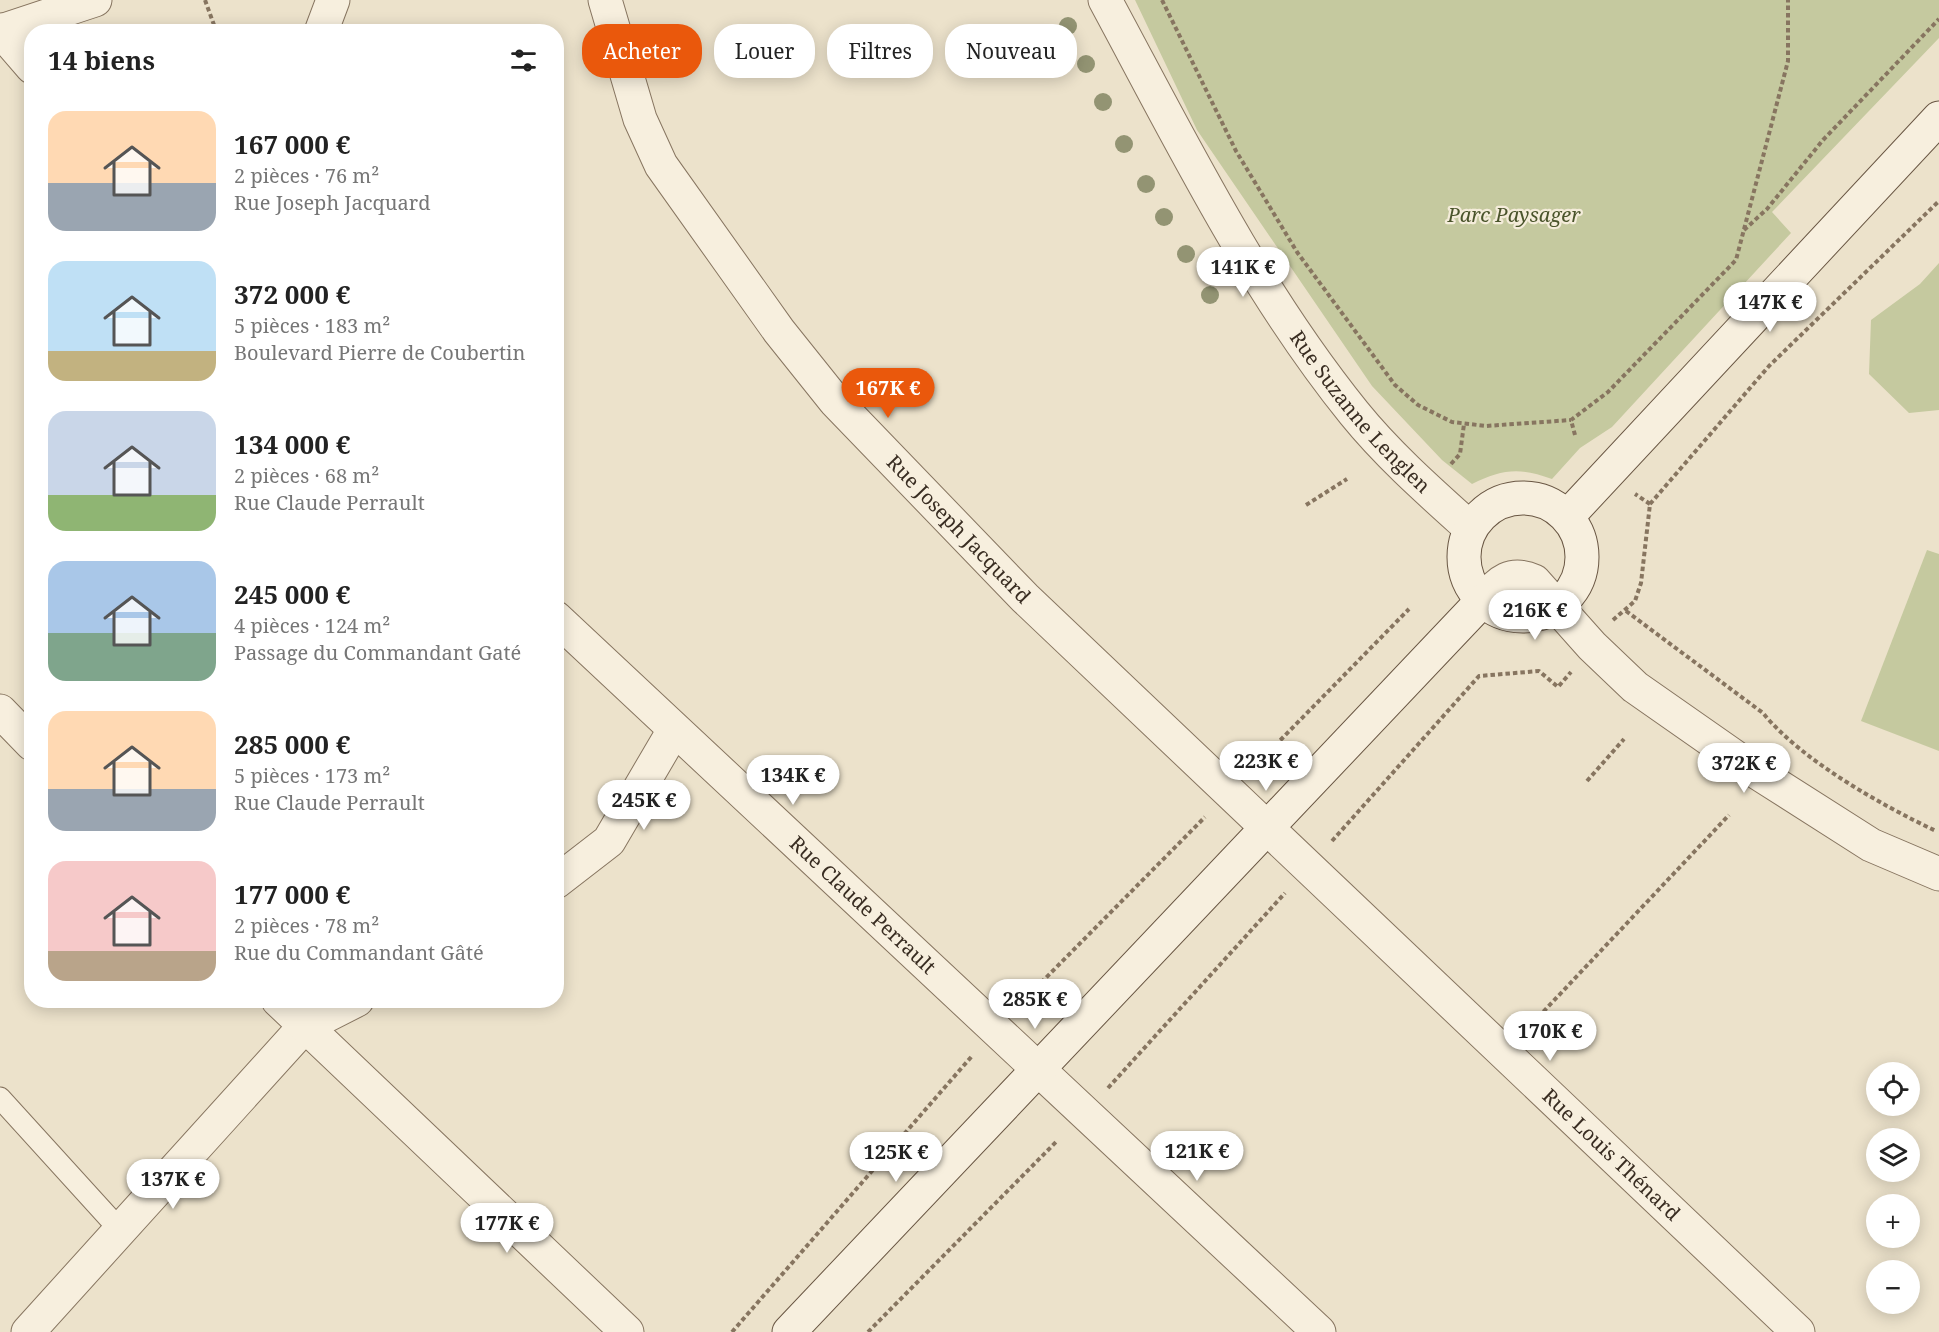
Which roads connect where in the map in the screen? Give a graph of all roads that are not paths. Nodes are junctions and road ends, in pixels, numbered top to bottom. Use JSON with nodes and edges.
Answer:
{"nodes":[{"id":1,"x":94,"y":0,"type":"edge"},
{"id":2,"x":333,"y":0,"type":"edge"},
{"id":3,"x":605,"y":0,"type":"edge"},
{"id":4,"x":1105,"y":0,"type":"edge"},
{"id":5,"x":324,"y":24,"type":"edge"},
{"id":6,"x":1,"y":30,"type":"edge"},
{"id":7,"x":24,"y":57,"type":"edge"},
{"id":8,"x":1939,"y":118,"type":"edge"},
{"id":9,"x":1567,"y":517,"type":"junction"},
{"id":10,"x":1470,"y":528,"type":"junction"},
{"id":11,"x":1482,"y":601,"type":"junction"},
{"id":12,"x":1556,"y":607,"type":"junction"},
{"id":13,"x":564,"y":626,"type":"edge"},
{"id":14,"x":0,"y":711,"type":"edge"},
{"id":15,"x":674,"y":730,"type":"junction"},
{"id":16,"x":24,"y":736,"type":"edge"},
{"id":17,"x":1268,"y":828,"type":"junction"},
{"id":18,"x":1939,"y":874,"type":"edge"},
{"id":19,"x":564,"y":876,"type":"edge"},
{"id":20,"x":286,"y":1008,"type":"edge"},
{"id":21,"x":341,"y":1008,"type":"edge"},
{"id":22,"x":304,"y":1027,"type":"junction"},
{"id":23,"x":1039,"y":1069,"type":"junction"},
{"id":24,"x":0,"y":1098,"type":"edge"},
{"id":25,"x":120,"y":1230,"type":"junction"},
{"id":26,"x":28,"y":1332,"type":"edge"},
{"id":27,"x":627,"y":1332,"type":"edge"},
{"id":28,"x":789,"y":1332,"type":"edge"},
{"id":29,"x":1319,"y":1332,"type":"edge"},
{"id":30,"x":1798,"y":1332,"type":"edge"}],
"edges":[{"from":1,"to":6,"type":"street"},
{"from":2,"to":5,"type":"street"},
{"from":3,"to":17,"type":"street","name":"Rue Joseph Jacquard"},
{"from":4,"to":10,"type":"street","name":"Rue Suzanne Lenglen"},
{"from":6,"to":7,"type":"street"},
{"from":8,"to":9,"type":"street"},
{"from":9,"to":10,"type":"street"},
{"from":9,"to":12,"type":"street"},
{"from":10,"to":11,"type":"street"},
{"from":11,"to":12,"type":"street"},
{"from":11,"to":17,"type":"street"},
{"from":12,"to":18,"type":"street"},
{"from":13,"to":15,"type":"street","name":"Rue Claude Perrault"},
{"from":14,"to":16,"type":"street"},
{"from":15,"to":19,"type":"street"},
{"from":15,"to":23,"type":"street","name":"Rue Claude Perrault"},
{"from":17,"to":23,"type":"street"},
{"from":17,"to":30,"type":"street","name":"Rue Louis Thénard"},
{"from":20,"to":22,"type":"street"},
{"from":21,"to":22,"type":"street"},
{"from":22,"to":25,"type":"street"},
{"from":22,"to":27,"type":"street"},
{"from":23,"to":28,"type":"street"},
{"from":23,"to":29,"type":"street","name":"Rue Claude Perrault"},
{"from":24,"to":25,"type":"lane"},
{"from":25,"to":26,"type":"street"}]}
